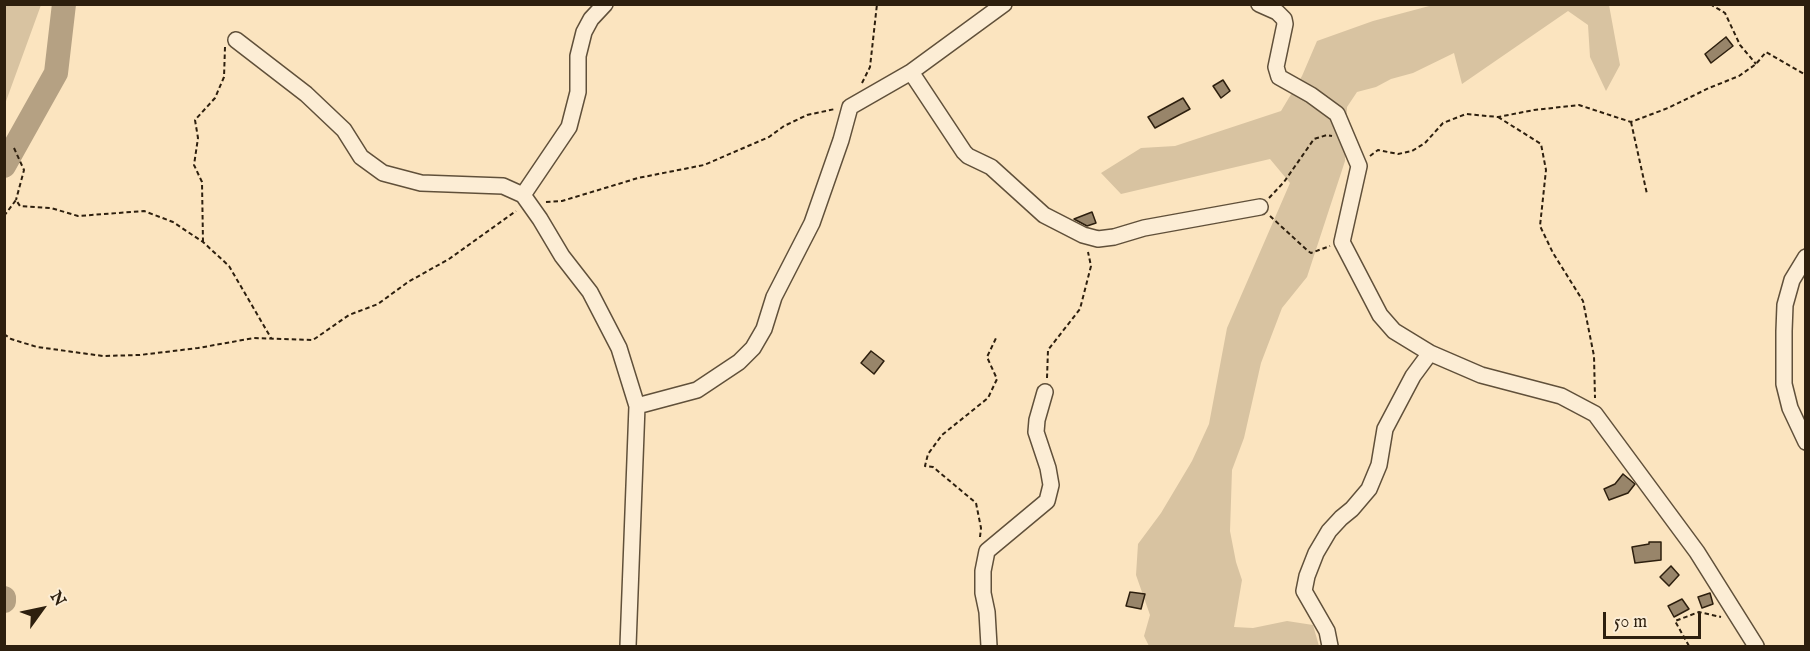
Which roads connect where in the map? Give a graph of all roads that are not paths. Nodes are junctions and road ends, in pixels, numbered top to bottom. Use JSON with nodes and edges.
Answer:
{"nodes":[{"id":1,"x":605,"y":4,"type":"edge"},
{"id":2,"x":1004,"y":4,"type":"edge"},
{"id":3,"x":1259,"y":4,"type":"edge"},
{"id":4,"x":1284,"y":9,"type":"edge"},
{"id":5,"x":236,"y":40,"type":"road end"},
{"id":6,"x":911,"y":72,"type":"junction"},
{"id":7,"x":525,"y":199,"type":"junction"},
{"id":8,"x":1260,"y":207,"type":"road end"},
{"id":9,"x":1806,"y":256,"type":"edge"},
{"id":10,"x":1430,"y":353,"type":"junction"},
{"id":11,"x":1045,"y":392,"type":"road end"},
{"id":12,"x":637,"y":406,"type":"junction"},
{"id":13,"x":1806,"y":442,"type":"edge"},
{"id":14,"x":628,"y":646,"type":"edge"},
{"id":15,"x":989,"y":646,"type":"edge"},
{"id":16,"x":1330,"y":646,"type":"edge"},
{"id":17,"x":1755,"y":646,"type":"edge"}],
"edges":[{"from":1,"to":7,"type":"street"},
{"from":2,"to":6,"type":"street"},
{"from":3,"to":4,"type":"street"},
{"from":4,"to":10,"type":"street"},
{"from":5,"to":7,"type":"street"},
{"from":6,"to":8,"type":"street"},
{"from":6,"to":12,"type":"street"},
{"from":7,"to":12,"type":"street"},
{"from":9,"to":13,"type":"street"},
{"from":10,"to":16,"type":"street"},
{"from":10,"to":17,"type":"street"},
{"from":11,"to":15,"type":"street"},
{"from":12,"to":14,"type":"street"}]}
